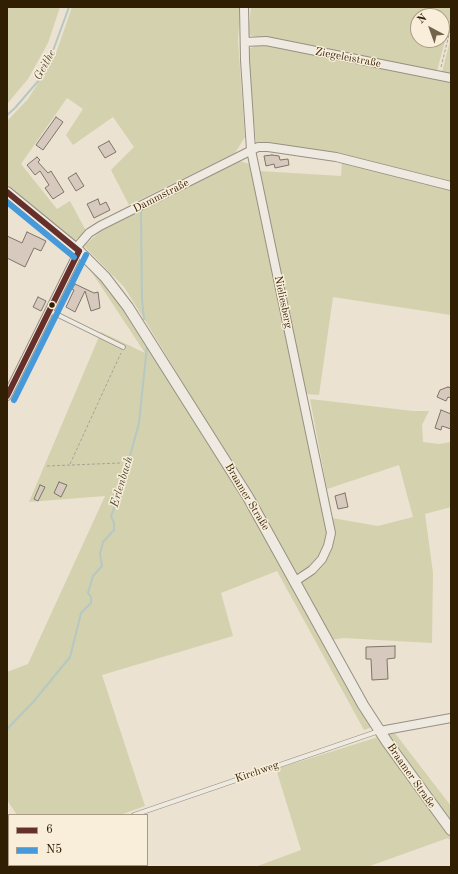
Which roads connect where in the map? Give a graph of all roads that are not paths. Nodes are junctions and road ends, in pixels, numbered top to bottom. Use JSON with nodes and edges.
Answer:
{"nodes":[{"id":1,"x":244,"y":7,"type":"edge"},
{"id":2,"x":245,"y":42,"type":"junction"},
{"id":3,"x":451,"y":78,"type":"edge"},
{"id":4,"x":251,"y":150,"type":"junction"},
{"id":5,"x":451,"y":186,"type":"edge"},
{"id":6,"x":7,"y":192,"type":"edge"},
{"id":7,"x":78,"y":250,"type":"junction"},
{"id":8,"x":50,"y":311,"type":"junction"},
{"id":9,"x":123,"y":347,"type":"road end"},
{"id":10,"x":7,"y":396,"type":"edge"},
{"id":11,"x":294,"y":582,"type":"junction"},
{"id":12,"x":451,"y":718,"type":"edge"},
{"id":13,"x":380,"y":731,"type":"junction"},
{"id":14,"x":137,"y":814,"type":"edge"},
{"id":15,"x":451,"y":830,"type":"edge"}],
"edges":[{"from":1,"to":2,"type":"street","name":"Nieliesberg"},
{"from":2,"to":3,"type":"street","name":"Ziegeleistraße"},
{"from":2,"to":4,"type":"street","name":"Nieliesberg"},
{"from":4,"to":5,"type":"street"},
{"from":4,"to":7,"type":"street","name":"Dammstraße"},
{"from":4,"to":11,"type":"street","name":"Nieliesberg"},
{"from":6,"to":7,"type":"street","name":"Braamer Straße"},
{"from":7,"to":8,"type":"street","name":"Dammstraße"},
{"from":7,"to":11,"type":"street","name":"Braamer Straße"},
{"from":8,"to":9,"type":"lane"},
{"from":8,"to":10,"type":"street","name":"Dammstraße"},
{"from":11,"to":13,"type":"street","name":"Braamer Straße"},
{"from":12,"to":13,"type":"street"},
{"from":13,"to":14,"type":"lane","name":"Kirchweg"},
{"from":13,"to":15,"type":"street","name":"Braamer Straße"}]}
